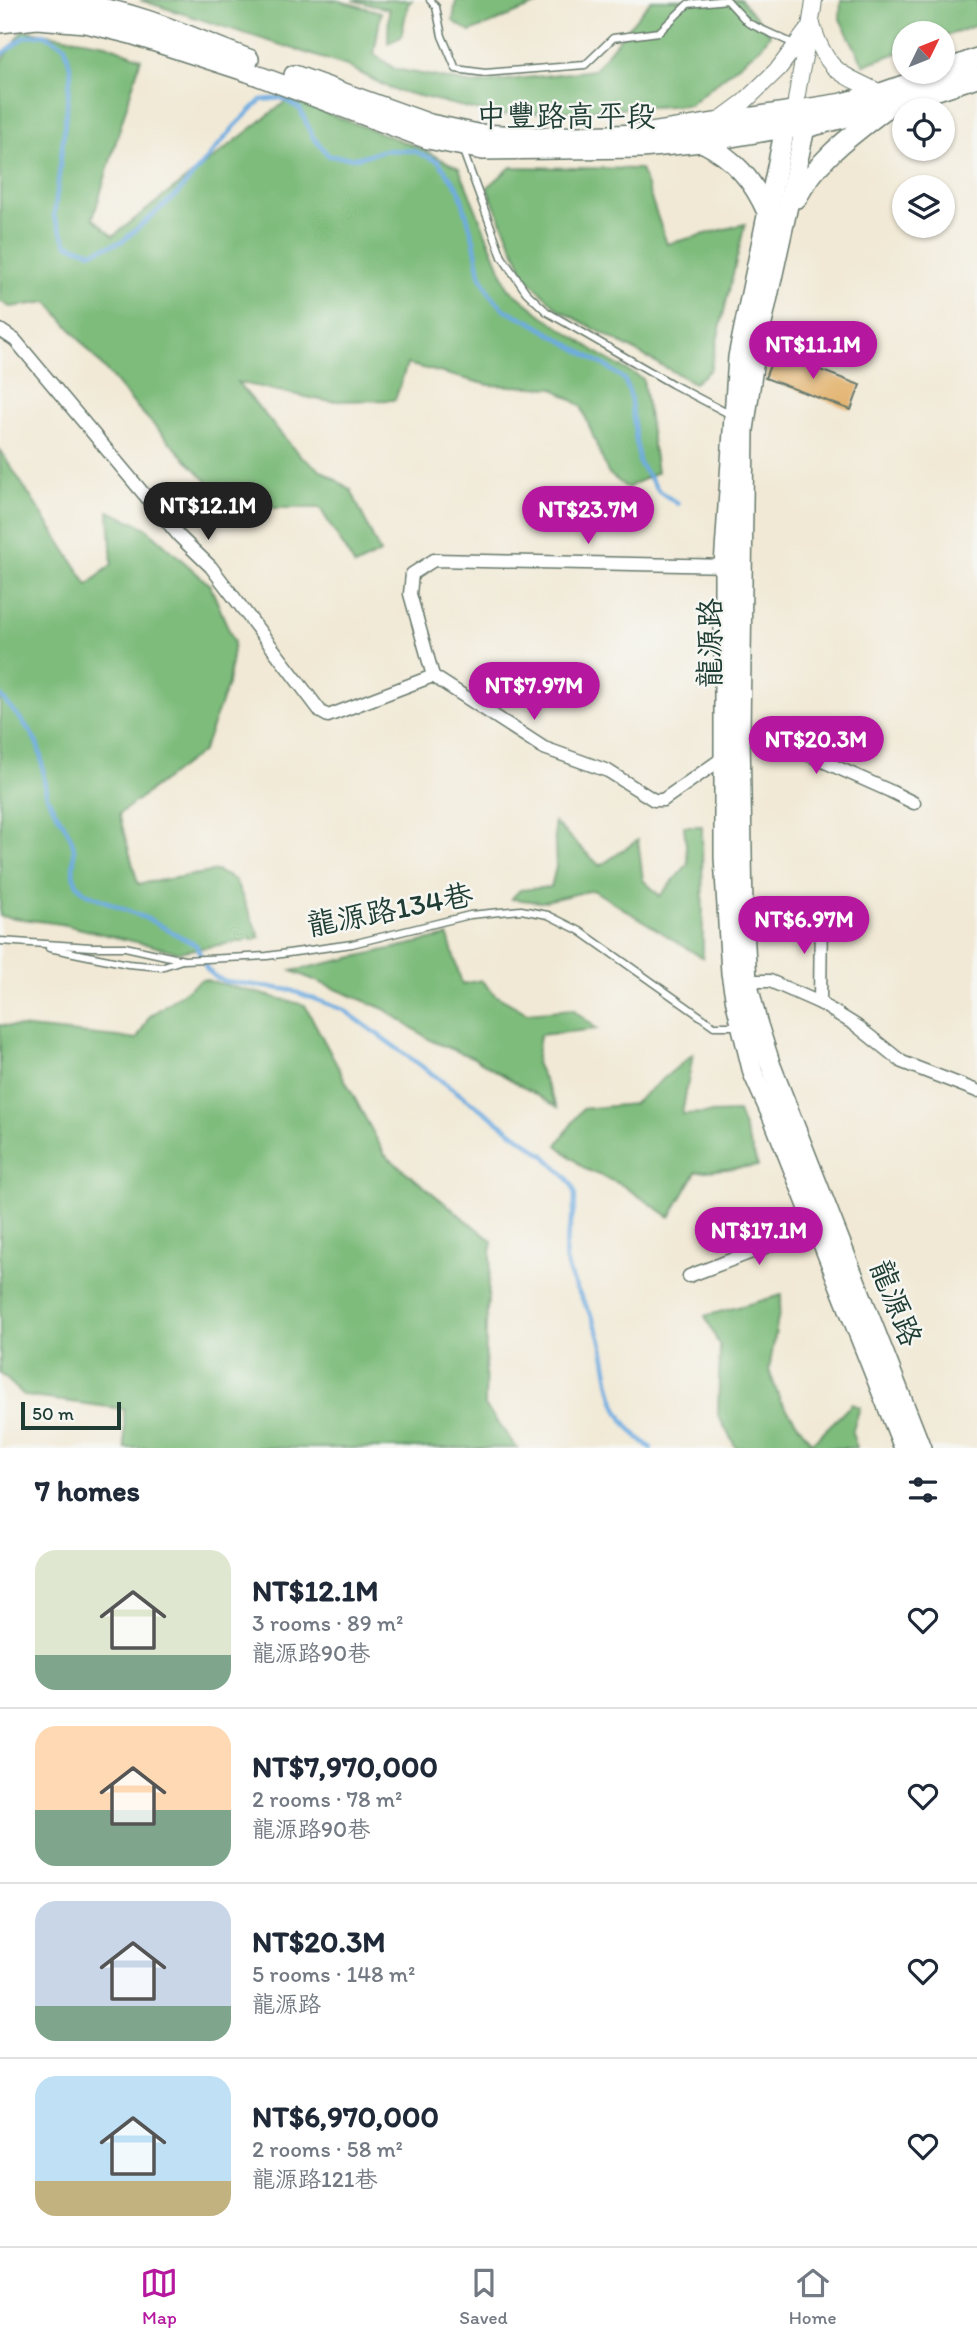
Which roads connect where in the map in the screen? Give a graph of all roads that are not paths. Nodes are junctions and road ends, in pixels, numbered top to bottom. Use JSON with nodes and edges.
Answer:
{"nodes":[{"id":1,"x":430,"y":0,"type":"edge"},
{"id":2,"x":814,"y":0,"type":"edge"},
{"id":3,"x":0,"y":8,"type":"edge"},
{"id":4,"x":0,"y":23,"type":"edge"},
{"id":5,"x":812,"y":24,"type":"junction"},
{"id":6,"x":796,"y":45,"type":"junction"},
{"id":7,"x":216,"y":55,"type":"junction"},
{"id":8,"x":976,"y":66,"type":"edge"},
{"id":9,"x":956,"y":69,"type":"edge"},
{"id":10,"x":916,"y":84,"type":"edge"},
{"id":11,"x":885,"y":100,"type":"junction"},
{"id":12,"x":795,"y":109,"type":"junction"},
{"id":13,"x":714,"y":124,"type":"junction"},
{"id":14,"x":785,"y":128,"type":"junction"},
{"id":15,"x":805,"y":128,"type":"junction"},
{"id":16,"x":702,"y":142,"type":"junction"},
{"id":17,"x":461,"y":146,"type":"junction"},
{"id":18,"x":767,"y":212,"type":"junction"},
{"id":19,"x":786,"y":218,"type":"junction"},
{"id":20,"x":0,"y":330,"type":"edge"},
{"id":21,"x":733,"y":416,"type":"junction"},
{"id":22,"x":732,"y":566,"type":"junction"},
{"id":23,"x":433,"y":676,"type":"junction"},
{"id":24,"x":731,"y":733,"type":"junction"},
{"id":25,"x":723,"y":758,"type":"junction"},
{"id":26,"x":914,"y":803,"type":"dead end"},
{"id":27,"x":821,"y":910,"type":"dead end"},
{"id":28,"x":0,"y":941,"type":"edge"},
{"id":29,"x":23,"y":943,"type":"junction"},
{"id":30,"x":187,"y":959,"type":"junction"},
{"id":31,"x":740,"y":981,"type":"junction"},
{"id":32,"x":820,"y":1003,"type":"junction"},
{"id":33,"x":749,"y":1024,"type":"junction"},
{"id":34,"x":977,"y":1091,"type":"edge"},
{"id":35,"x":817,"y":1227,"type":"junction"},
{"id":36,"x":689,"y":1276,"type":"dead end"},
{"id":37,"x":904,"y":1448,"type":"edge"},
{"id":38,"x":921,"y":1448,"type":"edge"}],
"edges":[{"from":1,"to":6,"type":"lane"},
{"from":2,"to":5,"type":"street"},
{"from":3,"to":7,"type":"main road","name":"中豐路高平段"},
{"from":4,"to":7,"type":"main road","name":"中豐路高平段"},
{"from":5,"to":6,"type":"street"},
{"from":5,"to":11,"type":"street"},
{"from":5,"to":12,"type":"street"},
{"from":6,"to":13,"type":"street"},
{"from":7,"to":13,"type":"main road","name":"中豐路高平段"},
{"from":7,"to":17,"type":"main road","name":"中豐路高平段"},
{"from":8,"to":9,"type":"main road","name":"中豐路高平段"},
{"from":8,"to":11,"type":"main road","name":"中豐路高平段"},
{"from":10,"to":11,"type":"main road","name":"中豐路高平段"},
{"from":11,"to":12,"type":"main road","name":"中豐路高平段"},
{"from":11,"to":15,"type":"main road","name":"中豐路高平段"},
{"from":11,"to":19,"type":"main road"},
{"from":12,"to":13,"type":"main road","name":"中豐路高平段"},
{"from":12,"to":14,"type":"main road"},
{"from":12,"to":15,"type":"main road"},
{"from":14,"to":15,"type":"main road","name":"中豐路高平段"},
{"from":14,"to":16,"type":"main road","name":"中豐路高平段"},
{"from":14,"to":18,"type":"main road"},
{"from":15,"to":19,"type":"main road","name":"龍源路"},
{"from":16,"to":17,"type":"main road","name":"中豐路高平段"},
{"from":16,"to":18,"type":"main road"},
{"from":17,"to":21,"type":"lane"},
{"from":18,"to":21,"type":"main road"},
{"from":19,"to":22,"type":"main road","name":"龍源路"},
{"from":20,"to":23,"type":"street"},
{"from":21,"to":22,"type":"main road"},
{"from":22,"to":23,"type":"street"},
{"from":22,"to":24,"type":"main road"},
{"from":23,"to":25,"type":"street"},
{"from":24,"to":25,"type":"main road"},
{"from":24,"to":26,"type":"street"},
{"from":24,"to":31,"type":"main road"},
{"from":25,"to":31,"type":"main road"},
{"from":27,"to":32,"type":"street"},
{"from":28,"to":29,"type":"lane","name":"龍源路134巷"},
{"from":29,"to":30,"type":"lane","name":"龍源路134巷"},
{"from":29,"to":30,"type":"lane"},
{"from":30,"to":33,"type":"lane","name":"龍源路134巷"},
{"from":31,"to":32,"type":"street"},
{"from":31,"to":33,"type":"main road"},
{"from":32,"to":34,"type":"street"},
{"from":33,"to":35,"type":"main road"},
{"from":33,"to":38,"type":"main road","name":"龍源路"},
{"from":35,"to":36,"type":"street"},
{"from":35,"to":37,"type":"main road"}]}
